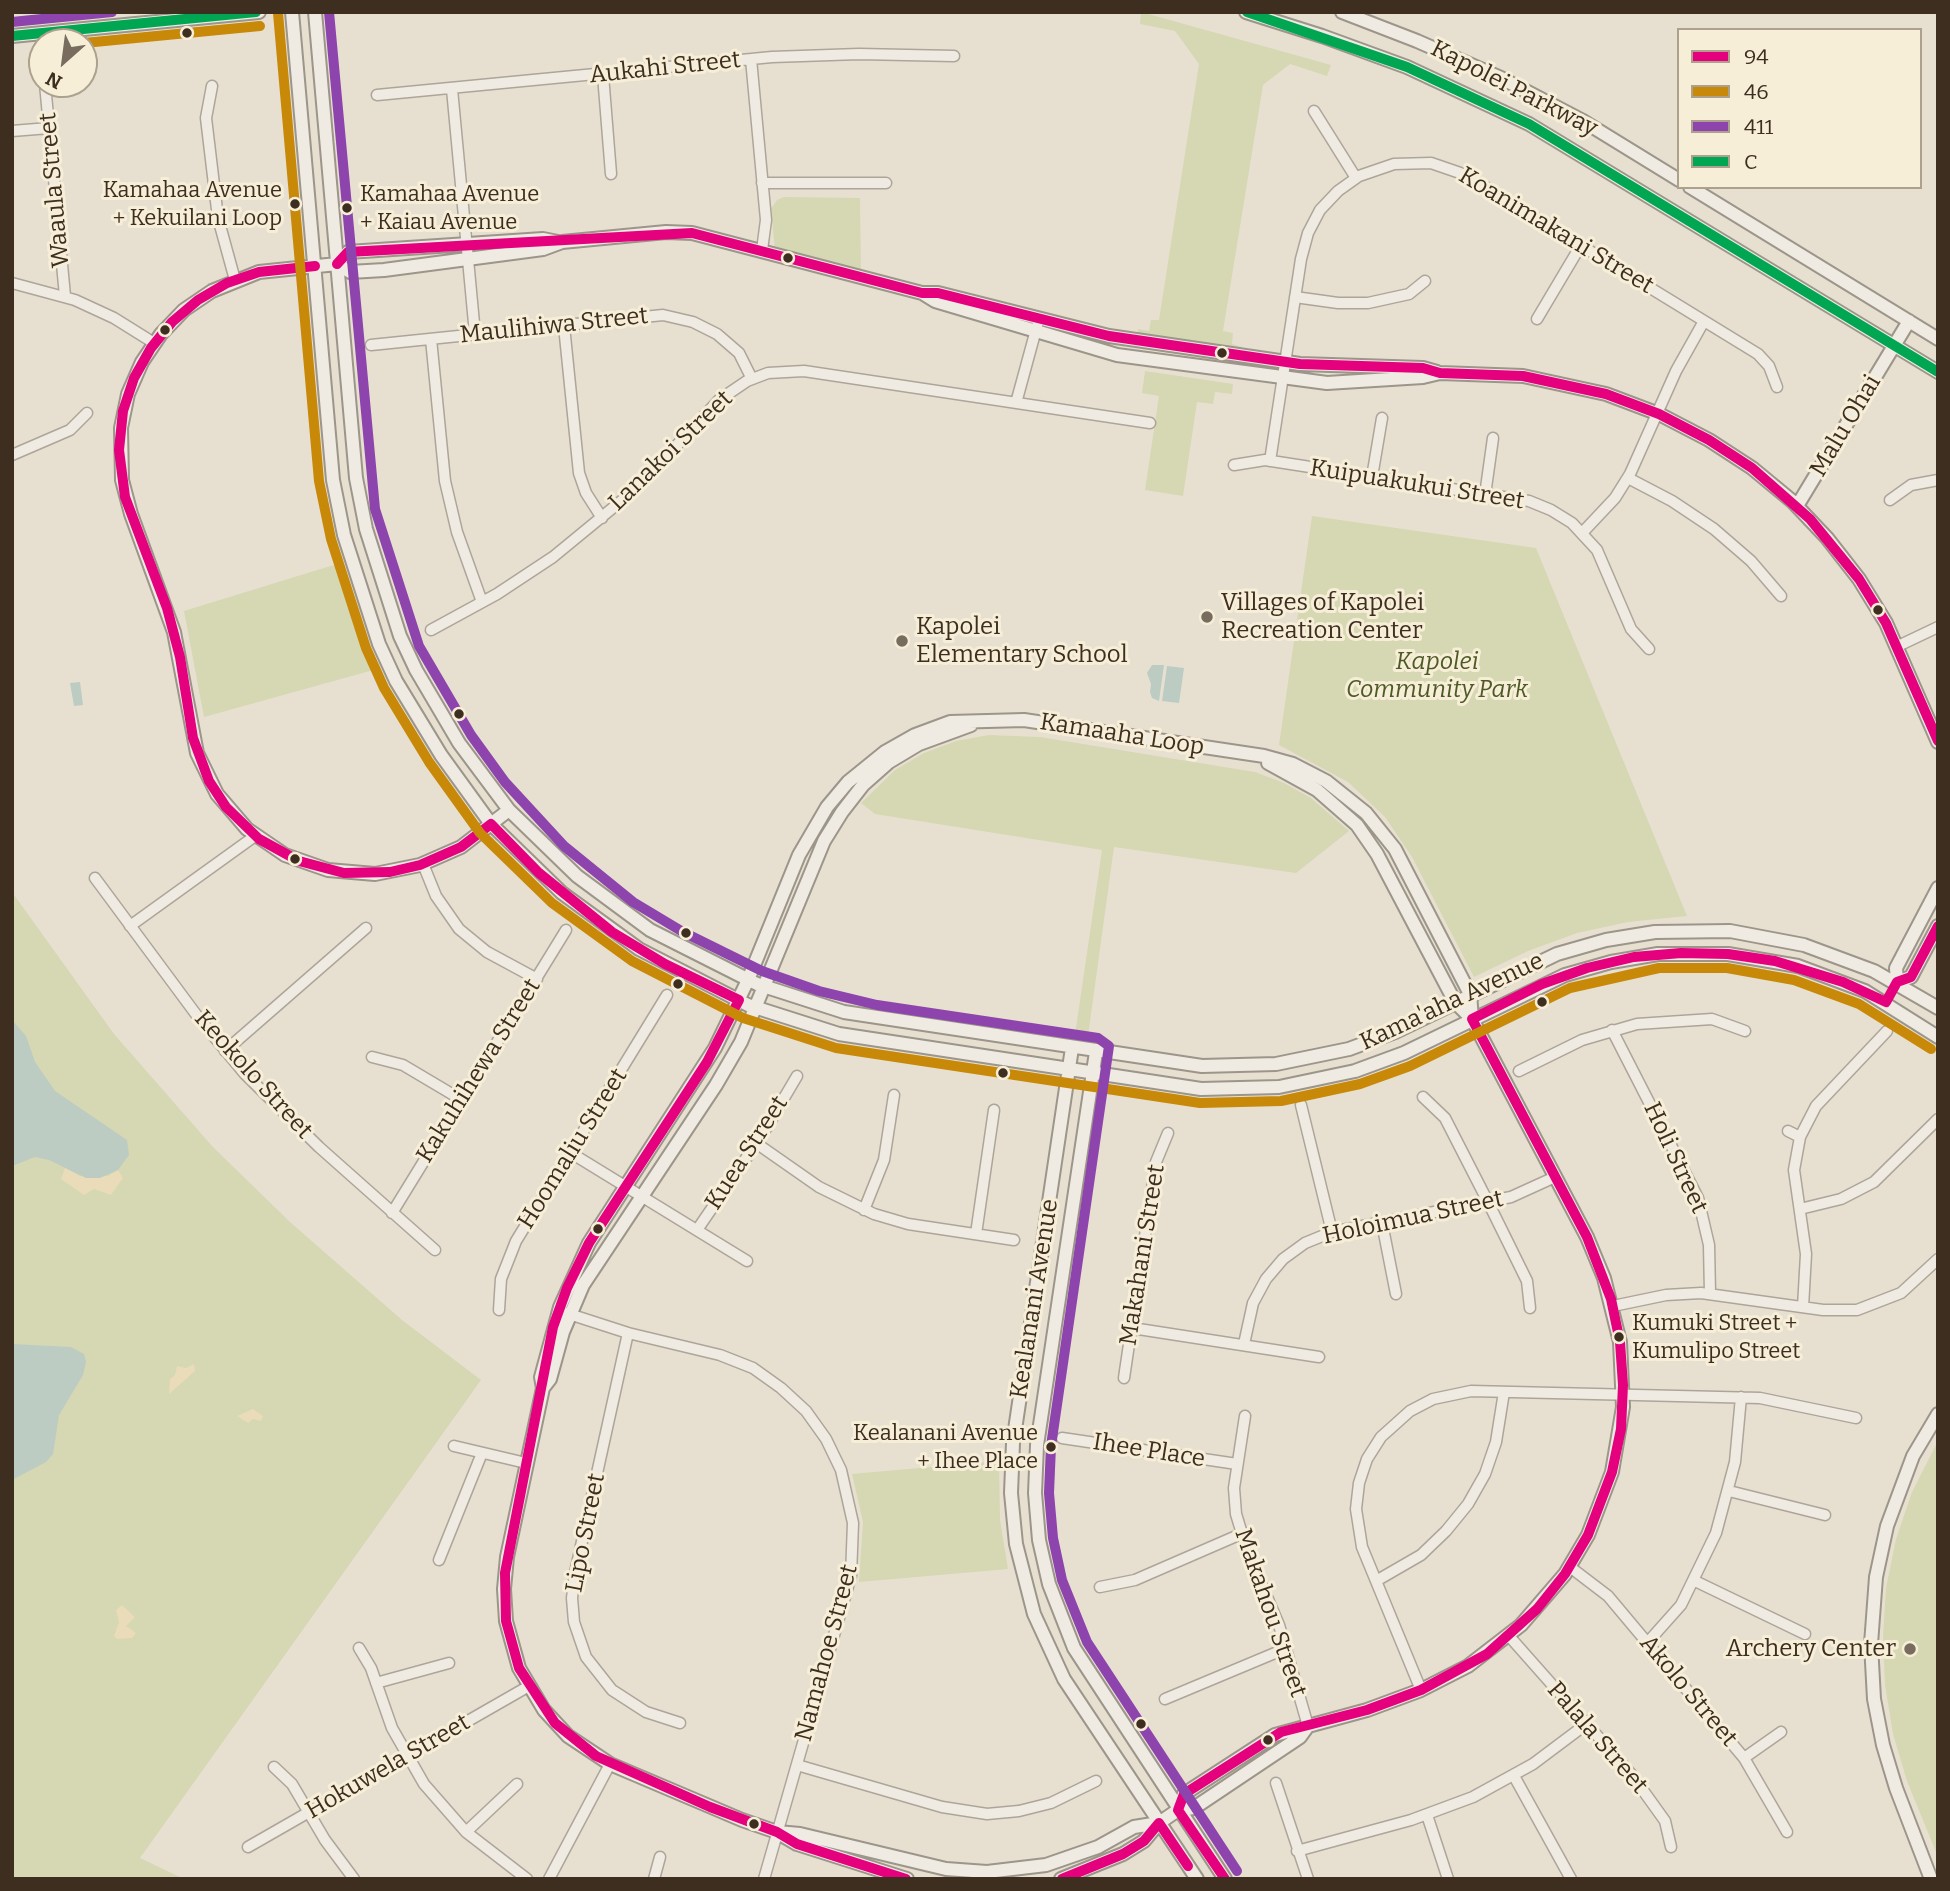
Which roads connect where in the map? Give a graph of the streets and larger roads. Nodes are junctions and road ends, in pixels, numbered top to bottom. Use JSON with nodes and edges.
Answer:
{"nodes":[{"id":1,"x":259,"y":12,"type":"edge"},
{"id":2,"x":292,"y":12,"type":"edge"},
{"id":3,"x":315,"y":12,"type":"edge"},
{"id":4,"x":1342,"y":12,"type":"edge"},
{"id":5,"x":1254,"y":13,"type":"edge"},
{"id":6,"x":12,"y":36,"type":"edge"},
{"id":7,"x":954,"y":56,"type":"dead end"},
{"id":8,"x":751,"y":59,"type":"junction"},
{"id":9,"x":603,"y":75,"type":"junction"},
{"id":10,"x":212,"y":86,"type":"dead end"},
{"id":11,"x":452,"y":89,"type":"junction"},
{"id":12,"x":377,"y":94,"type":"dead end"},
{"id":13,"x":46,"y":98,"type":"edge"},
{"id":14,"x":1314,"y":111,"type":"dead end"},
{"id":15,"x":49,"y":128,"type":"junction"},
{"id":16,"x":12,"y":131,"type":"edge"},
{"id":17,"x":611,"y":174,"type":"dead end"},
{"id":18,"x":1356,"y":177,"type":"junction"},
{"id":19,"x":1677,"y":179,"type":"edge"},
{"id":20,"x":762,"y":183,"type":"junction"},
{"id":21,"x":886,"y":183,"type":"dead end"},
{"id":22,"x":1693,"y":189,"type":"edge"},
{"id":23,"x":562,"y":242,"type":"junction"},
{"id":24,"x":467,"y":244,"type":"junction"},
{"id":25,"x":1581,"y":245,"type":"junction"},
{"id":26,"x":762,"y":250,"type":"junction"},
{"id":27,"x":468,"y":259,"type":"junction"},
{"id":28,"x":337,"y":264,"type":"junction"},
{"id":29,"x":315,"y":266,"type":"junction"},
{"id":30,"x":235,"y":280,"type":"junction"},
{"id":31,"x":1425,"y":281,"type":"dead end"},
{"id":32,"x":12,"y":283,"type":"edge"},
{"id":33,"x":922,"y":293,"type":"junction"},
{"id":34,"x":65,"y":296,"type":"junction"},
{"id":35,"x":1295,"y":297,"type":"junction"},
{"id":36,"x":1040,"y":318,"type":"junction"},
{"id":37,"x":1537,"y":319,"type":"dead end"},
{"id":38,"x":1704,"y":321,"type":"junction"},
{"id":39,"x":1909,"y":321,"type":"junction"},
{"id":40,"x":564,"y":326,"type":"junction"},
{"id":41,"x":1035,"y":333,"type":"junction"},
{"id":42,"x":475,"y":334,"type":"junction"},
{"id":43,"x":431,"y":339,"type":"junction"},
{"id":44,"x":1938,"y":339,"type":"edge"},
{"id":45,"x":154,"y":343,"type":"junction"},
{"id":46,"x":371,"y":345,"type":"dead end"},
{"id":47,"x":1894,"y":346,"type":"junction"},
{"id":48,"x":1286,"y":362,"type":"junction"},
{"id":49,"x":1938,"y":372,"type":"edge"},
{"id":50,"x":1440,"y":373,"type":"junction"},
{"id":51,"x":1284,"y":378,"type":"junction"},
{"id":52,"x":752,"y":379,"type":"junction"},
{"id":53,"x":1777,"y":387,"type":"dead end"},
{"id":54,"x":1016,"y":403,"type":"junction"},
{"id":55,"x":1657,"y":413,"type":"junction"},
{"id":56,"x":87,"y":414,"type":"dead end"},
{"id":57,"x":1382,"y":418,"type":"dead end"},
{"id":58,"x":1150,"y":423,"type":"dead end"},
{"id":59,"x":1493,"y":438,"type":"dead end"},
{"id":60,"x":12,"y":455,"type":"edge"},
{"id":61,"x":1270,"y":461,"type":"junction"},
{"id":62,"x":1234,"y":465,"type":"dead end"},
{"id":63,"x":1373,"y":477,"type":"junction"},
{"id":64,"x":1628,"y":478,"type":"junction"},
{"id":65,"x":1938,"y":480,"type":"edge"},
{"id":66,"x":1485,"y":495,"type":"junction"},
{"id":67,"x":1890,"y":500,"type":"dead end"},
{"id":68,"x":1797,"y":506,"type":"junction"},
{"id":69,"x":603,"y":518,"type":"junction"},
{"id":70,"x":1583,"y":532,"type":"junction"},
{"id":71,"x":1781,"y":596,"type":"dead end"},
{"id":72,"x":482,"y":603,"type":"junction"},
{"id":73,"x":1938,"y":628,"type":"edge"},
{"id":74,"x":431,"y":630,"type":"dead end"},
{"id":75,"x":1896,"y":647,"type":"junction"},
{"id":76,"x":1649,"y":649,"type":"dead end"},
{"id":77,"x":988,"y":720,"type":"junction"},
{"id":78,"x":1938,"y":742,"type":"edge"},
{"id":79,"x":1256,"y":756,"type":"junction"},
{"id":80,"x":509,"y":810,"type":"junction"},
{"id":81,"x":491,"y":824,"type":"junction"},
{"id":82,"x":255,"y":836,"type":"junction"},
{"id":83,"x":423,"y":864,"type":"junction"},
{"id":84,"x":95,"y":878,"type":"dead end"},
{"id":85,"x":1938,"y":888,"type":"edge"},
{"id":86,"x":130,"y":926,"type":"junction"},
{"id":87,"x":1938,"y":926,"type":"edge"},
{"id":88,"x":366,"y":928,"type":"dead end"},
{"id":89,"x":566,"y":930,"type":"dead end"},
{"id":90,"x":537,"y":979,"type":"junction"},
{"id":91,"x":748,"y":980,"type":"junction"},
{"id":92,"x":1897,"y":982,"type":"junction"},
{"id":93,"x":764,"y":986,"type":"junction"},
{"id":94,"x":1470,"y":994,"type":"junction"},
{"id":95,"x":667,"y":995,"type":"dead end"},
{"id":96,"x":739,"y":1000,"type":"junction"},
{"id":97,"x":1455,"y":1002,"type":"junction"},
{"id":98,"x":1886,"y":1002,"type":"junction"},
{"id":99,"x":756,"y":1008,"type":"junction"},
{"id":100,"x":1938,"y":1009,"type":"edge"},
{"id":101,"x":1472,"y":1019,"type":"junction"},
{"id":102,"x":1612,"y":1030,"type":"junction"},
{"id":103,"x":1745,"y":1031,"type":"dead end"},
{"id":104,"x":1887,"y":1031,"type":"dead end"},
{"id":105,"x":1938,"y":1037,"type":"edge"},
{"id":106,"x":1072,"y":1048,"type":"junction"},
{"id":107,"x":225,"y":1051,"type":"junction"},
{"id":108,"x":1096,"y":1052,"type":"junction"},
{"id":109,"x":372,"y":1057,"type":"dead end"},
{"id":110,"x":1069,"y":1071,"type":"junction"},
{"id":111,"x":1519,"y":1071,"type":"dead end"},
{"id":112,"x":1093,"y":1074,"type":"junction"},
{"id":113,"x":797,"y":1076,"type":"dead end"},
{"id":114,"x":894,"y":1095,"type":"dead end"},
{"id":115,"x":1423,"y":1097,"type":"dead end"},
{"id":116,"x":462,"y":1100,"type":"junction"},
{"id":117,"x":1301,"y":1105,"type":"dead end"},
{"id":118,"x":994,"y":1110,"type":"dead end"},
{"id":119,"x":1938,"y":1119,"type":"edge"},
{"id":120,"x":1787,"y":1131,"type":"dead end"},
{"id":121,"x":1168,"y":1133,"type":"dead end"},
{"id":122,"x":1800,"y":1137,"type":"junction"},
{"id":123,"x":756,"y":1143,"type":"junction"},
{"id":124,"x":571,"y":1153,"type":"junction"},
{"id":125,"x":1555,"y":1177,"type":"junction"},
{"id":126,"x":625,"y":1186,"type":"junction"},
{"id":127,"x":642,"y":1197,"type":"junction"},
{"id":128,"x":1488,"y":1202,"type":"junction"},
{"id":129,"x":1800,"y":1209,"type":"junction"},
{"id":130,"x":864,"y":1210,"type":"junction"},
{"id":131,"x":392,"y":1213,"type":"junction"},
{"id":132,"x":1381,"y":1223,"type":"junction"},
{"id":133,"x":697,"y":1230,"type":"junction"},
{"id":134,"x":1332,"y":1233,"type":"junction"},
{"id":135,"x":976,"y":1234,"type":"junction"},
{"id":136,"x":1014,"y":1240,"type":"dead end"},
{"id":137,"x":435,"y":1250,"type":"dead end"},
{"id":138,"x":1938,"y":1259,"type":"edge"},
{"id":139,"x":747,"y":1261,"type":"dead end"},
{"id":140,"x":1710,"y":1293,"type":"junction"},
{"id":141,"x":1396,"y":1294,"type":"dead end"},
{"id":142,"x":1613,"y":1306,"type":"junction"},
{"id":143,"x":1803,"y":1307,"type":"junction"},
{"id":144,"x":1530,"y":1308,"type":"dead end"},
{"id":145,"x":499,"y":1310,"type":"dead end"},
{"id":146,"x":564,"y":1312,"type":"junction"},
{"id":147,"x":1132,"y":1328,"type":"junction"},
{"id":148,"x":628,"y":1334,"type":"junction"},
{"id":149,"x":1244,"y":1345,"type":"junction"},
{"id":150,"x":1319,"y":1357,"type":"dead end"},
{"id":151,"x":1124,"y":1378,"type":"dead end"},
{"id":152,"x":1504,"y":1392,"type":"junction"},
{"id":153,"x":1623,"y":1395,"type":"junction"},
{"id":154,"x":1741,"y":1397,"type":"junction"},
{"id":155,"x":1938,"y":1414,"type":"edge"},
{"id":156,"x":1245,"y":1416,"type":"dead end"},
{"id":157,"x":1856,"y":1418,"type":"dead end"},
{"id":158,"x":1062,"y":1438,"type":"dead end"},
{"id":159,"x":454,"y":1446,"type":"dead end"},
{"id":160,"x":482,"y":1453,"type":"junction"},
{"id":161,"x":526,"y":1463,"type":"junction"},
{"id":162,"x":1237,"y":1464,"type":"junction"},
{"id":163,"x":1729,"y":1491,"type":"junction"},
{"id":164,"x":1825,"y":1515,"type":"dead end"},
{"id":165,"x":1241,"y":1534,"type":"junction"},
{"id":166,"x":439,"y":1560,"type":"dead end"},
{"id":167,"x":1570,"y":1567,"type":"junction"},
{"id":168,"x":1376,"y":1581,"type":"junction"},
{"id":169,"x":1695,"y":1581,"type":"junction"},
{"id":170,"x":1100,"y":1587,"type":"dead end"},
{"id":171,"x":1805,"y":1634,"type":"dead end"},
{"id":172,"x":1509,"y":1636,"type":"junction"},
{"id":173,"x":1647,"y":1642,"type":"junction"},
{"id":174,"x":359,"y":1648,"type":"dead end"},
{"id":175,"x":1287,"y":1648,"type":"junction"},
{"id":176,"x":449,"y":1663,"type":"dead end"},
{"id":177,"x":376,"y":1683,"type":"junction"},
{"id":178,"x":529,"y":1686,"type":"junction"},
{"id":179,"x":1421,"y":1690,"type":"junction"},
{"id":180,"x":1166,"y":1699,"type":"dead end"},
{"id":181,"x":680,"y":1723,"type":"dead end"},
{"id":182,"x":1585,"y":1725,"type":"junction"},
{"id":183,"x":1308,"y":1726,"type":"junction"},
{"id":184,"x":1782,"y":1732,"type":"dead end"},
{"id":185,"x":407,"y":1756,"type":"junction"},
{"id":186,"x":1744,"y":1758,"type":"junction"},
{"id":187,"x":610,"y":1764,"type":"junction"},
{"id":188,"x":797,"y":1765,"type":"junction"},
{"id":189,"x":274,"y":1767,"type":"dead end"},
{"id":190,"x":1514,"y":1776,"type":"junction"},
{"id":191,"x":1096,"y":1781,"type":"dead end"},
{"id":192,"x":1276,"y":1783,"type":"dead end"},
{"id":193,"x":517,"y":1784,"type":"dead end"},
{"id":194,"x":1178,"y":1810,"type":"junction"},
{"id":195,"x":309,"y":1812,"type":"junction"},
{"id":196,"x":1427,"y":1815,"type":"junction"},
{"id":197,"x":1159,"y":1823,"type":"junction"},
{"id":198,"x":466,"y":1832,"type":"junction"},
{"id":199,"x":777,"y":1832,"type":"junction"},
{"id":200,"x":1787,"y":1832,"type":"dead end"},
{"id":201,"x":248,"y":1847,"type":"dead end"},
{"id":202,"x":1671,"y":1847,"type":"dead end"},
{"id":203,"x":1297,"y":1850,"type":"junction"},
{"id":204,"x":660,"y":1857,"type":"dead end"},
{"id":205,"x":1028,"y":1874,"type":"edge"},
{"id":206,"x":354,"y":1879,"type":"edge"},
{"id":207,"x":527,"y":1879,"type":"edge"},
{"id":208,"x":550,"y":1879,"type":"edge"},
{"id":209,"x":654,"y":1879,"type":"edge"},
{"id":210,"x":764,"y":1879,"type":"edge"},
{"id":211,"x":906,"y":1879,"type":"edge"},
{"id":212,"x":1061,"y":1879,"type":"edge"},
{"id":213,"x":1197,"y":1879,"type":"edge"},
{"id":214,"x":1225,"y":1879,"type":"edge"},
{"id":215,"x":1308,"y":1879,"type":"edge"},
{"id":216,"x":1448,"y":1879,"type":"edge"},
{"id":217,"x":1571,"y":1879,"type":"edge"},
{"id":218,"x":1931,"y":1879,"type":"edge"}],
"edges":[{"from":1,"to":6,"type":"street"},
{"from":2,"to":29,"type":"street","name":"Kama'aha Avenue"},
{"from":3,"to":28,"type":"street","name":"Kama'aha Avenue"},
{"from":4,"to":19,"type":"street","name":"Kapolei Parkway"},
{"from":5,"to":47,"type":"street","name":"Kapolei Parkway"},
{"from":7,"to":8,"type":"street","name":"Aukahi Street"},
{"from":8,"to":9,"type":"street","name":"Aukahi Street"},
{"from":8,"to":20,"type":"street"},
{"from":9,"to":11,"type":"street","name":"Aukahi Street"},
{"from":9,"to":17,"type":"street"},
{"from":10,"to":30,"type":"street"},
{"from":11,"to":12,"type":"street","name":"Aukahi Street"},
{"from":11,"to":24,"type":"street"},
{"from":13,"to":15,"type":"street","name":"Waaula Street"},
{"from":14,"to":18,"type":"street"},
{"from":15,"to":16,"type":"street"},
{"from":15,"to":34,"type":"street","name":"Waaula Street"},
{"from":18,"to":25,"type":"street","name":"Koanimakani Street"},
{"from":18,"to":35,"type":"street","name":"Koanimakani Street"},
{"from":20,"to":21,"type":"street"},
{"from":20,"to":26,"type":"street"},
{"from":22,"to":39,"type":"street"},
{"from":23,"to":24,"type":"street"},
{"from":23,"to":26,"type":"street"},
{"from":23,"to":27,"type":"street"},
{"from":24,"to":27,"type":"street"},
{"from":24,"to":28,"type":"street"},
{"from":25,"to":37,"type":"street"},
{"from":25,"to":38,"type":"street","name":"Koanimakani Street"},
{"from":26,"to":33,"type":"street"},
{"from":27,"to":28,"type":"street"},
{"from":27,"to":42,"type":"street"},
{"from":28,"to":29,"type":"street"},
{"from":28,"to":80,"type":"street","name":"Kama'aha Avenue"},
{"from":29,"to":30,"type":"street"},
{"from":29,"to":81,"type":"street","name":"Kama'aha Avenue"},
{"from":30,"to":45,"type":"street"},
{"from":31,"to":35,"type":"street"},
{"from":32,"to":34,"type":"street"},
{"from":33,"to":36,"type":"street"},
{"from":33,"to":41,"type":"street"},
{"from":34,"to":45,"type":"street"},
{"from":35,"to":48,"type":"street","name":"Koanimakani Street"},
{"from":36,"to":41,"type":"street"},
{"from":36,"to":48,"type":"street"},
{"from":38,"to":53,"type":"street","name":"Koanimakani Street"},
{"from":38,"to":55,"type":"street"},
{"from":39,"to":44,"type":"street"},
{"from":39,"to":47,"type":"street","name":"Malu Ohai"},
{"from":40,"to":42,"type":"street","name":"Maulihiwa Street"},
{"from":40,"to":52,"type":"street","name":"Maulihiwa Street"},
{"from":40,"to":69,"type":"street"},
{"from":41,"to":51,"type":"street"},
{"from":41,"to":54,"type":"street"},
{"from":42,"to":43,"type":"street","name":"Maulihiwa Street"},
{"from":43,"to":46,"type":"street","name":"Maulihiwa Street"},
{"from":43,"to":72,"type":"street"},
{"from":45,"to":82,"type":"street"},
{"from":47,"to":49,"type":"street","name":"Kapolei Parkway"},
{"from":47,"to":68,"type":"street","name":"Malu Ohai"},
{"from":48,"to":50,"type":"street"},
{"from":48,"to":51,"type":"street","name":"Koanimakani Street"},
{"from":50,"to":51,"type":"street"},
{"from":50,"to":55,"type":"street"},
{"from":51,"to":61,"type":"street","name":"Koanimakani Street"},
{"from":52,"to":54,"type":"street","name":"Lanakoi Street"},
{"from":52,"to":69,"type":"street","name":"Lanakoi Street"},
{"from":54,"to":58,"type":"street","name":"Lanakoi Street"},
{"from":55,"to":64,"type":"street"},
{"from":55,"to":68,"type":"street"},
{"from":56,"to":60,"type":"street"},
{"from":57,"to":63,"type":"street"},
{"from":59,"to":66,"type":"street"},
{"from":61,"to":62,"type":"street","name":"Kuipuakukui Street"},
{"from":61,"to":63,"type":"street","name":"Kuipuakukui Street"},
{"from":63,"to":66,"type":"street","name":"Kuipuakukui Street"},
{"from":64,"to":70,"type":"street"},
{"from":64,"to":71,"type":"street"},
{"from":65,"to":67,"type":"street"},
{"from":66,"to":70,"type":"street","name":"Kuipuakukui Street"},
{"from":68,"to":75,"type":"street"},
{"from":69,"to":72,"type":"street","name":"Lanakoi Street"},
{"from":70,"to":76,"type":"street","name":"Kuipuakukui Street"},
{"from":72,"to":74,"type":"street","name":"Lanakoi Street"},
{"from":73,"to":75,"type":"street"},
{"from":75,"to":78,"type":"street"},
{"from":77,"to":79,"type":"street","name":"Kamaaha Loop"},
{"from":77,"to":91,"type":"street","name":"Kamaaha Loop"},
{"from":77,"to":93,"type":"street","name":"Kamaaha Loop"},
{"from":79,"to":94,"type":"street","name":"Kamaaha Loop"},
{"from":79,"to":97,"type":"street","name":"Kamaaha Loop"},
{"from":80,"to":81,"type":"street"},
{"from":80,"to":91,"type":"street","name":"Kama'aha Avenue"},
{"from":81,"to":83,"type":"street"},
{"from":81,"to":96,"type":"street","name":"Kama'aha Avenue"},
{"from":82,"to":83,"type":"street"},
{"from":82,"to":86,"type":"street"},
{"from":83,"to":90,"type":"street"},
{"from":84,"to":86,"type":"street","name":"Keokolo Street"},
{"from":85,"to":92,"type":"street"},
{"from":86,"to":107,"type":"street","name":"Keokolo Street"},
{"from":87,"to":92,"type":"street"},
{"from":88,"to":107,"type":"street"},
{"from":89,"to":90,"type":"street","name":"Kakuhihewa Street"},
{"from":90,"to":116,"type":"street","name":"Kakuhihewa Street"},
{"from":91,"to":93,"type":"street","name":"Kama'aha Avenue"},
{"from":91,"to":96,"type":"street","name":"Kamaaha Loop"},
{"from":92,"to":94,"type":"street","name":"Kama'aha Avenue"},
{"from":92,"to":98,"type":"street"},
{"from":92,"to":100,"type":"street","name":"Kama'aha Avenue"},
{"from":93,"to":99,"type":"street","name":"Kamaaha Loop"},
{"from":93,"to":106,"type":"street","name":"Kama'aha Avenue"},
{"from":94,"to":97,"type":"street","name":"Kama'aha Avenue"},
{"from":94,"to":101,"type":"street","name":"Kamaaha Loop"},
{"from":95,"to":124,"type":"street","name":"Hoomaliu Street"},
{"from":96,"to":99,"type":"street","name":"Kama'aha Avenue"},
{"from":96,"to":126,"type":"street","name":"Kamaaha Loop"},
{"from":97,"to":101,"type":"street","name":"Kamaaha Loop"},
{"from":97,"to":108,"type":"street","name":"Kama'aha Avenue"},
{"from":98,"to":101,"type":"street","name":"Kama'aha Avenue"},
{"from":98,"to":105,"type":"street","name":"Kama'aha Avenue"},
{"from":99,"to":110,"type":"street","name":"Kama'aha Avenue"},
{"from":99,"to":127,"type":"street","name":"Kamaaha Loop"},
{"from":101,"to":112,"type":"street","name":"Kama'aha Avenue"},
{"from":101,"to":125,"type":"street"},
{"from":102,"to":103,"type":"street"},
{"from":102,"to":111,"type":"street"},
{"from":102,"to":140,"type":"street","name":"Holi Street"},
{"from":104,"to":122,"type":"street"},
{"from":106,"to":108,"type":"street","name":"Kama'aha Avenue"},
{"from":106,"to":110,"type":"street","name":"Kealanani Avenue"},
{"from":107,"to":131,"type":"street","name":"Keokolo Street"},
{"from":108,"to":112,"type":"street","name":"Kealanani Avenue"},
{"from":109,"to":116,"type":"street"},
{"from":110,"to":112,"type":"street","name":"Kama'aha Avenue"},
{"from":110,"to":197,"type":"street","name":"Kealanani Avenue"},
{"from":112,"to":194,"type":"street","name":"Kealanani Avenue"},
{"from":113,"to":123,"type":"street","name":"Kuea Street"},
{"from":114,"to":130,"type":"street"},
{"from":115,"to":128,"type":"street"},
{"from":116,"to":131,"type":"street","name":"Kakuhihewa Street"},
{"from":117,"to":134,"type":"street"},
{"from":118,"to":135,"type":"street"},
{"from":119,"to":129,"type":"street"},
{"from":120,"to":122,"type":"street"},
{"from":121,"to":147,"type":"street","name":"Makahani Street"},
{"from":122,"to":129,"type":"street"},
{"from":123,"to":130,"type":"street"},
{"from":123,"to":133,"type":"street","name":"Kuea Street"},
{"from":124,"to":126,"type":"street"},
{"from":124,"to":145,"type":"street","name":"Hoomaliu Street"},
{"from":125,"to":128,"type":"street","name":"Holoimua Street"},
{"from":125,"to":142,"type":"street"},
{"from":126,"to":127,"type":"street"},
{"from":126,"to":146,"type":"street","name":"Kamaaha Loop"},
{"from":127,"to":133,"type":"street"},
{"from":127,"to":146,"type":"street","name":"Kamaaha Loop"},
{"from":128,"to":132,"type":"street","name":"Holoimua Street"},
{"from":128,"to":144,"type":"street"},
{"from":129,"to":143,"type":"street"},
{"from":130,"to":135,"type":"street"},
{"from":131,"to":137,"type":"street","name":"Keokolo Street"},
{"from":132,"to":134,"type":"street","name":"Holoimua Street"},
{"from":132,"to":141,"type":"street"},
{"from":133,"to":139,"type":"street"},
{"from":134,"to":149,"type":"street","name":"Holoimua Street"},
{"from":135,"to":136,"type":"street"},
{"from":138,"to":143,"type":"street"},
{"from":140,"to":142,"type":"street"},
{"from":140,"to":143,"type":"street"},
{"from":142,"to":153,"type":"street"},
{"from":146,"to":148,"type":"street","name":"Namahoe Street"},
{"from":146,"to":161,"type":"street"},
{"from":147,"to":149,"type":"street"},
{"from":147,"to":151,"type":"street","name":"Makahani Street"},
{"from":148,"to":181,"type":"street","name":"Lipo Street"},
{"from":148,"to":188,"type":"street","name":"Namahoe Street"},
{"from":149,"to":150,"type":"street"},
{"from":152,"to":153,"type":"street"},
{"from":152,"to":168,"type":"street"},
{"from":152,"to":168,"type":"street"},
{"from":153,"to":154,"type":"street"},
{"from":153,"to":167,"type":"street"},
{"from":154,"to":157,"type":"street"},
{"from":154,"to":163,"type":"street"},
{"from":155,"to":218,"type":"street"},
{"from":156,"to":162,"type":"street","name":"Makahou Street"},
{"from":158,"to":162,"type":"street","name":"Ihee Place"},
{"from":159,"to":160,"type":"street"},
{"from":160,"to":161,"type":"street"},
{"from":160,"to":166,"type":"street"},
{"from":161,"to":178,"type":"street"},
{"from":162,"to":165,"type":"street","name":"Makahou Street"},
{"from":163,"to":164,"type":"street"},
{"from":163,"to":169,"type":"street"},
{"from":165,"to":170,"type":"street"},
{"from":165,"to":175,"type":"street","name":"Makahou Street"},
{"from":167,"to":172,"type":"street"},
{"from":167,"to":173,"type":"street","name":"Akolo Street"},
{"from":168,"to":179,"type":"street"},
{"from":169,"to":171,"type":"street"},
{"from":169,"to":173,"type":"street"},
{"from":172,"to":179,"type":"street"},
{"from":172,"to":182,"type":"street","name":"Palala Street"},
{"from":173,"to":186,"type":"street","name":"Akolo Street"},
{"from":174,"to":177,"type":"street"},
{"from":175,"to":180,"type":"street"},
{"from":175,"to":183,"type":"street","name":"Makahou Street"},
{"from":176,"to":177,"type":"street"},
{"from":177,"to":185,"type":"street"},
{"from":178,"to":185,"type":"street","name":"Hokuwela Street"},
{"from":178,"to":187,"type":"street"},
{"from":179,"to":183,"type":"street"},
{"from":182,"to":190,"type":"street"},
{"from":182,"to":202,"type":"street","name":"Palala Street"},
{"from":183,"to":194,"type":"street"},
{"from":184,"to":186,"type":"street"},
{"from":185,"to":195,"type":"street","name":"Hokuwela Street"},
{"from":185,"to":198,"type":"street"},
{"from":186,"to":200,"type":"street","name":"Akolo Street"},
{"from":187,"to":199,"type":"street"},
{"from":187,"to":208,"type":"street"},
{"from":188,"to":191,"type":"street"},
{"from":188,"to":199,"type":"street","name":"Namahoe Street"},
{"from":189,"to":195,"type":"street"},
{"from":190,"to":196,"type":"street"},
{"from":190,"to":217,"type":"street"},
{"from":192,"to":203,"type":"street"},
{"from":193,"to":198,"type":"street"},
{"from":194,"to":197,"type":"street"},
{"from":194,"to":214,"type":"street","name":"Kealanani Avenue"},
{"from":195,"to":201,"type":"street","name":"Hokuwela Street"},
{"from":195,"to":206,"type":"street"},
{"from":196,"to":203,"type":"street"},
{"from":196,"to":216,"type":"street"},
{"from":197,"to":205,"type":"street"},
{"from":197,"to":212,"type":"street"},
{"from":197,"to":213,"type":"street","name":"Kealanani Avenue"},
{"from":198,"to":207,"type":"street"},
{"from":199,"to":205,"type":"street"},
{"from":199,"to":210,"type":"street","name":"Namahoe Street"},
{"from":199,"to":211,"type":"street"},
{"from":203,"to":215,"type":"street"},
{"from":204,"to":209,"type":"street"}]}
